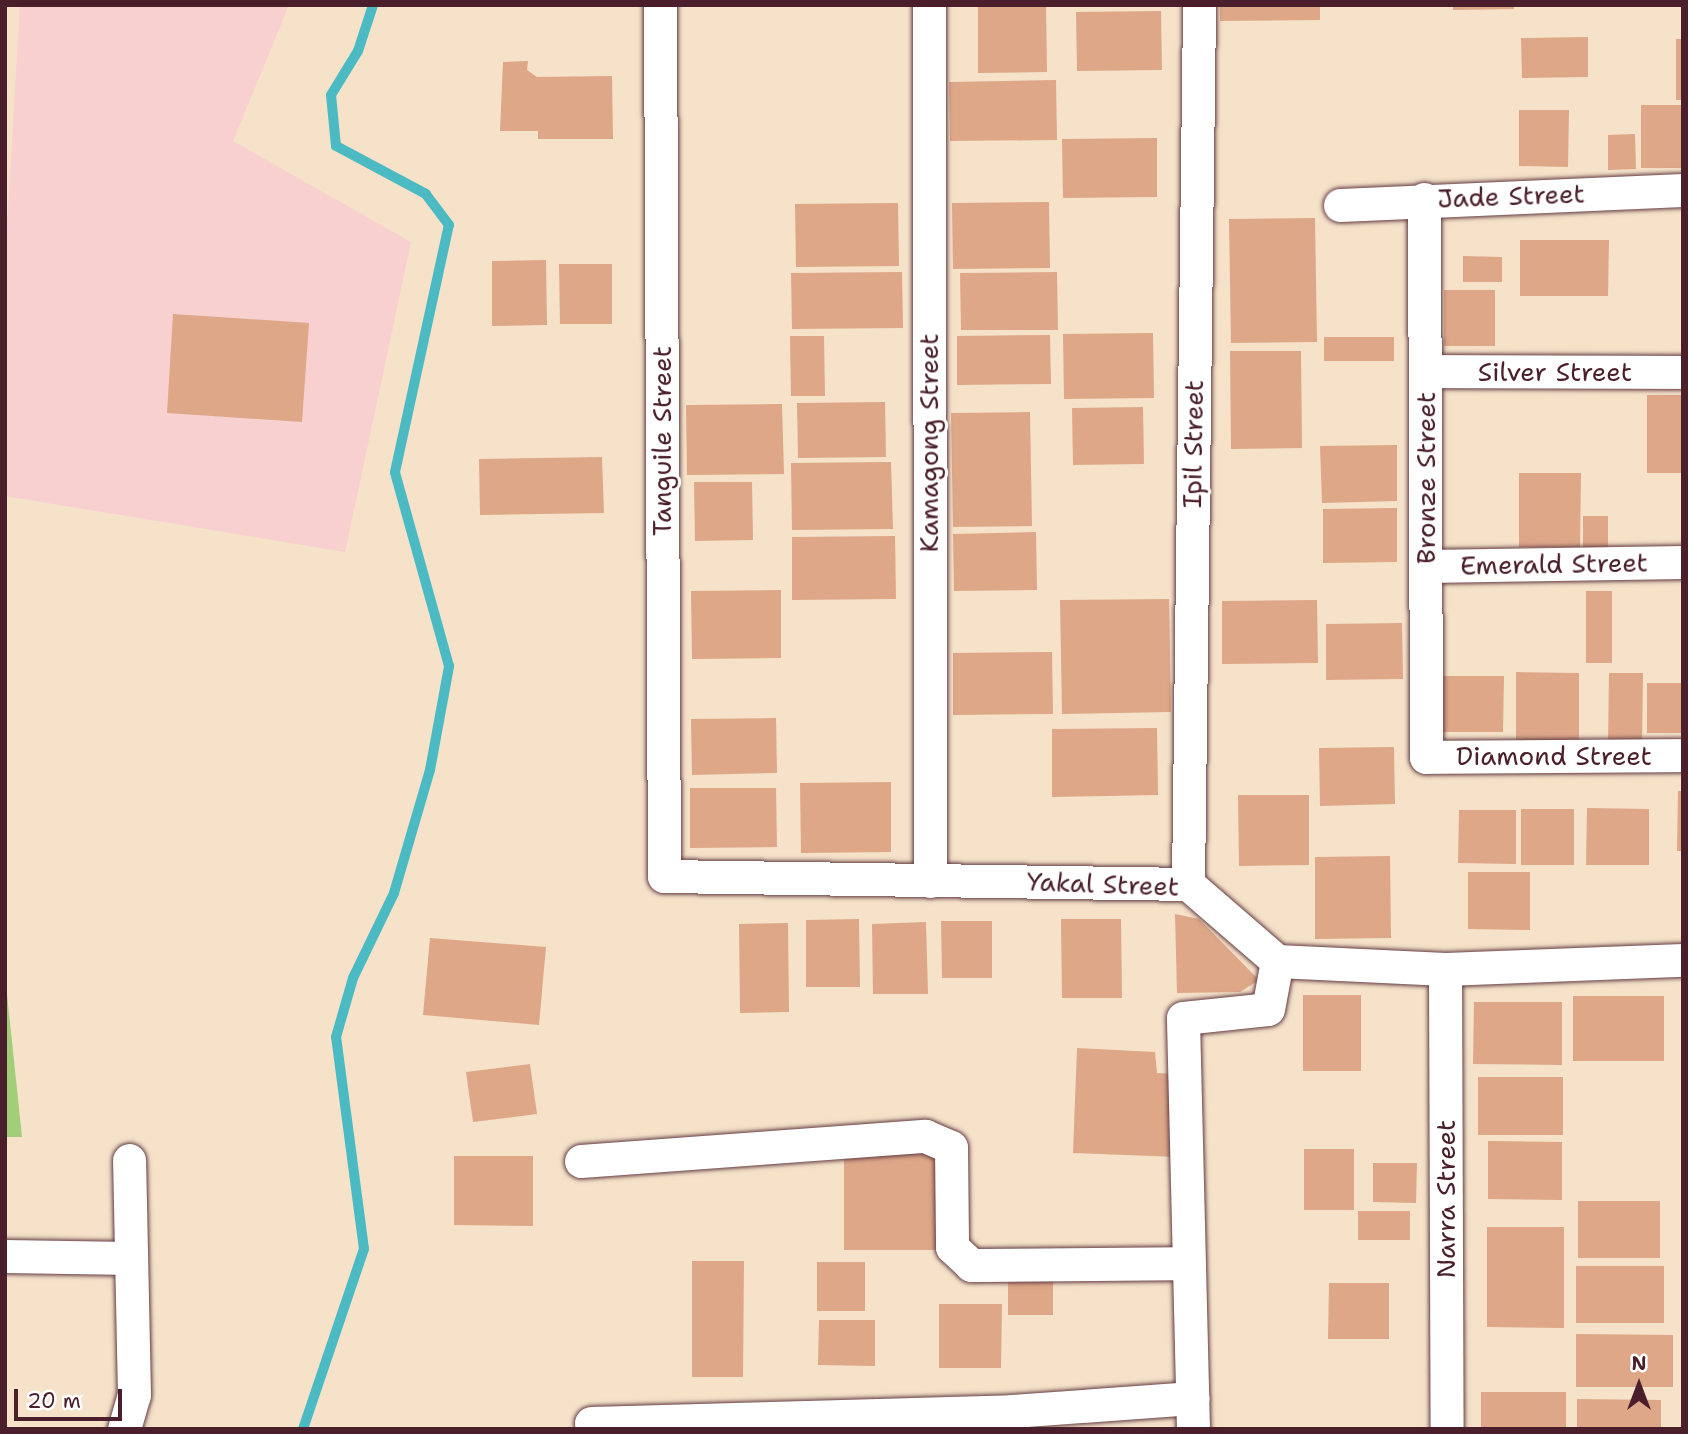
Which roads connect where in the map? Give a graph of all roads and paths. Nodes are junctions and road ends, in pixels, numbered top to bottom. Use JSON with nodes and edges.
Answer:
{"nodes":[{"id":1,"x":660,"y":5,"type":"edge"},
{"id":2,"x":929,"y":5,"type":"edge"},
{"id":3,"x":1199,"y":5,"type":"edge"},
{"id":4,"x":1683,"y":190,"type":"edge"},
{"id":5,"x":1424,"y":199,"type":"junction"},
{"id":6,"x":1340,"y":205,"type":"dead end"},
{"id":7,"x":1426,"y":372,"type":"junction"},
{"id":8,"x":1683,"y":372,"type":"edge"},
{"id":9,"x":1683,"y":562,"type":"edge"},
{"id":10,"x":1426,"y":566,"type":"junction"},
{"id":11,"x":1683,"y":755,"type":"edge"},
{"id":12,"x":1426,"y":757,"type":"joint"},
{"id":13,"x":664,"y":876,"type":"joint"},
{"id":14,"x":930,"y":881,"type":"junction"},
{"id":15,"x":1188,"y":884,"type":"junction"},
{"id":16,"x":1683,"y":960,"type":"edge"},
{"id":17,"x":1277,"y":961,"type":"junction"},
{"id":18,"x":1445,"y":969,"type":"junction"},
{"id":19,"x":129,"y":1160,"type":"dead end"},
{"id":20,"x":581,"y":1161,"type":"dead end"},
{"id":21,"x":5,"y":1256,"type":"edge"},
{"id":22,"x":130,"y":1258,"type":"junction"},
{"id":23,"x":1189,"y":1263,"type":"junction"},
{"id":24,"x":1193,"y":1413,"type":"edge"},
{"id":25,"x":591,"y":1423,"type":"dead end"},
{"id":26,"x":124,"y":1429,"type":"edge"},
{"id":27,"x":1447,"y":1429,"type":"edge"}],
"edges":[{"from":1,"to":13,"type":"street","name":"Tanguile Street"},
{"from":2,"to":14,"type":"street","name":"Kamagong Street"},
{"from":3,"to":15,"type":"street","name":"Ipil Street"},
{"from":4,"to":5,"type":"street","name":"Jade Street"},
{"from":5,"to":6,"type":"street","name":"Jade Street"},
{"from":5,"to":7,"type":"street","name":"Bronze Street"},
{"from":7,"to":8,"type":"street","name":"Silver Street"},
{"from":7,"to":10,"type":"street","name":"Bronze Street"},
{"from":9,"to":10,"type":"street","name":"Emerald Street"},
{"from":10,"to":12,"type":"street","name":"Bronze Street"},
{"from":11,"to":12,"type":"street","name":"Diamond Street"},
{"from":13,"to":14,"type":"street","name":"Yakal Street"},
{"from":14,"to":15,"type":"street","name":"Yakal Street"},
{"from":15,"to":17,"type":"street","name":"Yakal Street"},
{"from":16,"to":18,"type":"street"},
{"from":17,"to":18,"type":"street"},
{"from":17,"to":23,"type":"street"},
{"from":18,"to":27,"type":"street","name":"Narra Street"},
{"from":19,"to":22,"type":"street"},
{"from":20,"to":23,"type":"street"},
{"from":21,"to":22,"type":"street"},
{"from":22,"to":26,"type":"street"},
{"from":23,"to":24,"type":"street"},
{"from":24,"to":25,"type":"street"}]}
